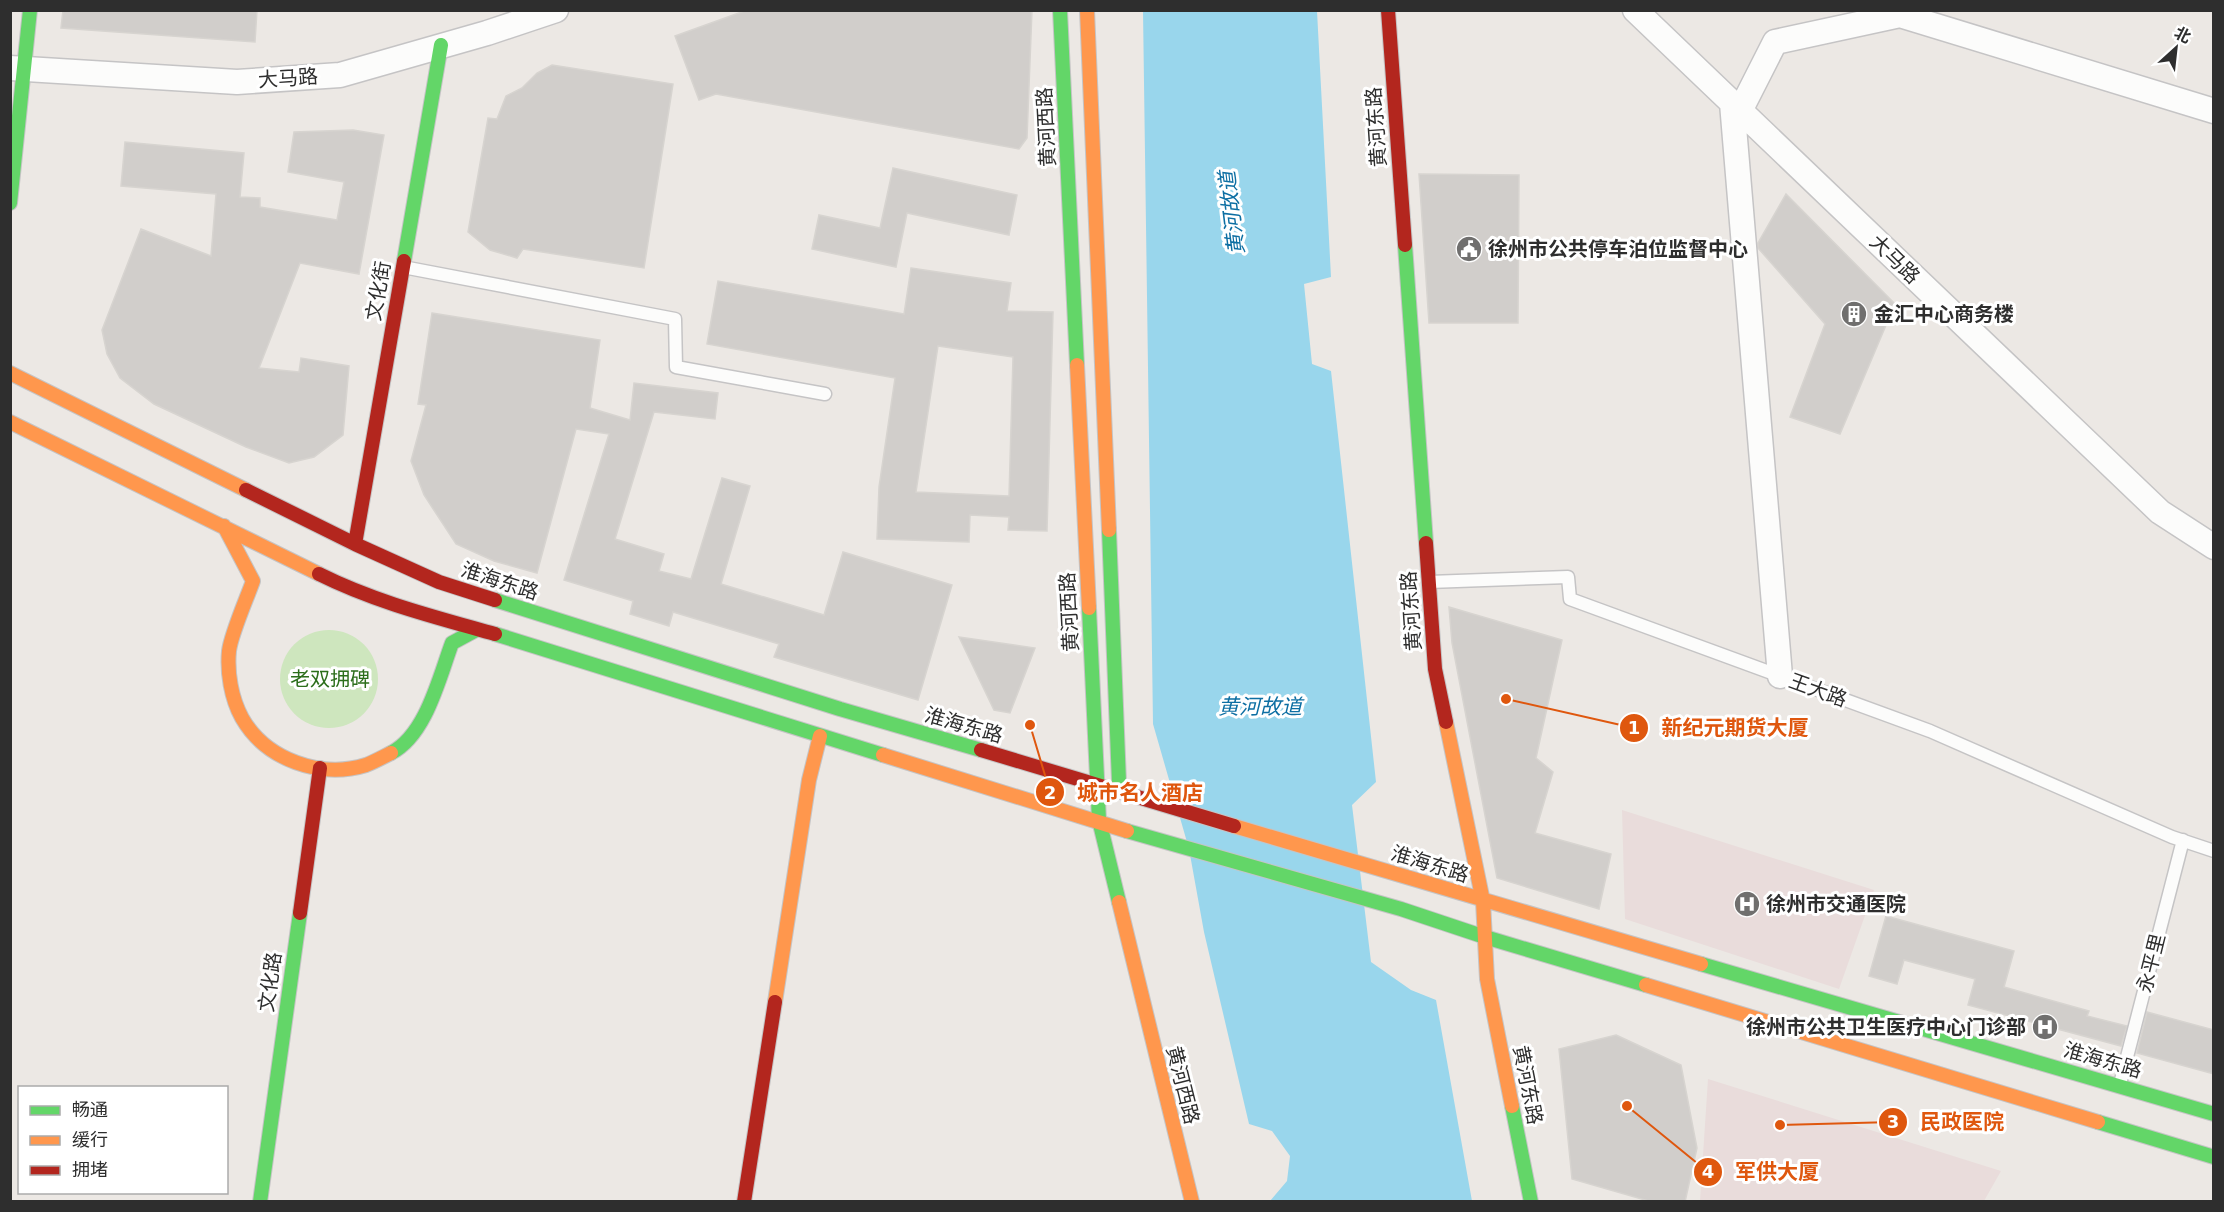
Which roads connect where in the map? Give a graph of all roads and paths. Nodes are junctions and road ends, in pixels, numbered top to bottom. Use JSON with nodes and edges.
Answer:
{"nodes":[{"id":1,"x":30,"y":10,"type":"edge"},
{"id":2,"x":556,"y":10,"type":"edge"},
{"id":3,"x":1060,"y":10,"type":"edge"},
{"id":4,"x":1087,"y":10,"type":"edge"},
{"id":5,"x":1388,"y":10,"type":"edge"},
{"id":6,"x":1635,"y":10,"type":"edge"},
{"id":7,"x":441,"y":45,"type":"junction"},
{"id":8,"x":17,"y":69,"type":"edge"},
{"id":9,"x":1736,"y":107,"type":"junction"},
{"id":10,"x":2214,"y":111,"type":"edge"},
{"id":11,"x":10,"y":203,"type":"edge"},
{"id":12,"x":402,"y":266,"type":"junction"},
{"id":13,"x":10,"y":373,"type":"edge"},
{"id":14,"x":825,"y":394,"type":"dead end"},
{"id":15,"x":10,"y":422,"type":"edge"},
{"id":16,"x":224,"y":526,"type":"junction"},
{"id":17,"x":355,"y":544,"type":"junction"},
{"id":18,"x":2214,"y":547,"type":"edge"},
{"id":19,"x":1428,"y":582,"type":"junction"},
{"id":20,"x":476,"y":630,"type":"junction"},
{"id":21,"x":1780,"y":676,"type":"junction"},
{"id":22,"x":820,"y":736,"type":"junction"},
{"id":23,"x":320,"y":768,"type":"junction"},
{"id":24,"x":1097,"y":784,"type":"junction"},
{"id":25,"x":1120,"y":793,"type":"junction"},
{"id":26,"x":1100,"y":820,"type":"junction"},
{"id":27,"x":1125,"y":835,"type":"junction"},
{"id":28,"x":2183,"y":840,"type":"junction"},
{"id":29,"x":2214,"y":851,"type":"edge"},
{"id":30,"x":1483,"y":901,"type":"junction"},
{"id":31,"x":1485,"y":937,"type":"junction"},
{"id":32,"x":2120,"y":1085,"type":"junction"},
{"id":33,"x":2214,"y":1114,"type":"edge"},
{"id":34,"x":2214,"y":1158,"type":"edge"},
{"id":35,"x":260,"y":1202,"type":"edge"},
{"id":36,"x":744,"y":1202,"type":"edge"},
{"id":37,"x":1192,"y":1202,"type":"edge"},
{"id":38,"x":1531,"y":1202,"type":"edge"}],
"edges":[{"from":1,"to":8,"type":"main road"},
{"from":2,"to":7,"type":"street","name":"大马路"},
{"from":3,"to":24,"type":"main road","name":"黄河西路"},
{"from":4,"to":25,"type":"main road"},
{"from":5,"to":19,"type":"main road","name":"黄河东路"},
{"from":6,"to":9,"type":"street","name":"大马路"},
{"from":7,"to":8,"type":"street","name":"大马路"},
{"from":7,"to":12,"type":"main road","name":"文化街"},
{"from":8,"to":11,"type":"main road"},
{"from":9,"to":10,"type":"street"},
{"from":9,"to":18,"type":"street","name":"大马路"},
{"from":9,"to":21,"type":"street"},
{"from":12,"to":14,"type":"lane"},
{"from":12,"to":17,"type":"main road","name":"文化街"},
{"from":13,"to":17,"type":"main road","name":"淮海东路"},
{"from":15,"to":16,"type":"main road"},
{"from":16,"to":20,"type":"main road"},
{"from":16,"to":23,"type":"main road"},
{"from":17,"to":24,"type":"main road","name":"淮海东路"},
{"from":19,"to":21,"type":"lane","name":"王大路"},
{"from":19,"to":30,"type":"main road","name":"黄河东路"},
{"from":20,"to":22,"type":"main road"},
{"from":20,"to":23,"type":"main road"},
{"from":21,"to":28,"type":"lane","name":"王大路"},
{"from":22,"to":26,"type":"main road"},
{"from":22,"to":36,"type":"main road"},
{"from":23,"to":35,"type":"main road","name":"文化路"},
{"from":24,"to":25,"type":"main road","name":"淮海东路"},
{"from":24,"to":26,"type":"main road","name":"黄河西路"},
{"from":25,"to":27,"type":"main road"},
{"from":25,"to":30,"type":"main road","name":"淮海东路"},
{"from":26,"to":27,"type":"main road"},
{"from":26,"to":37,"type":"main road","name":"黄河西路"},
{"from":27,"to":31,"type":"main road"},
{"from":28,"to":29,"type":"lane","name":"王大路"},
{"from":28,"to":32,"type":"lane","name":"永平里"},
{"from":30,"to":31,"type":"main road","name":"黄河东路"},
{"from":30,"to":32,"type":"main road","name":"淮海东路"},
{"from":31,"to":34,"type":"main road"},
{"from":31,"to":38,"type":"main road","name":"黄河东路"},
{"from":32,"to":33,"type":"main road","name":"淮海东路"}]}
